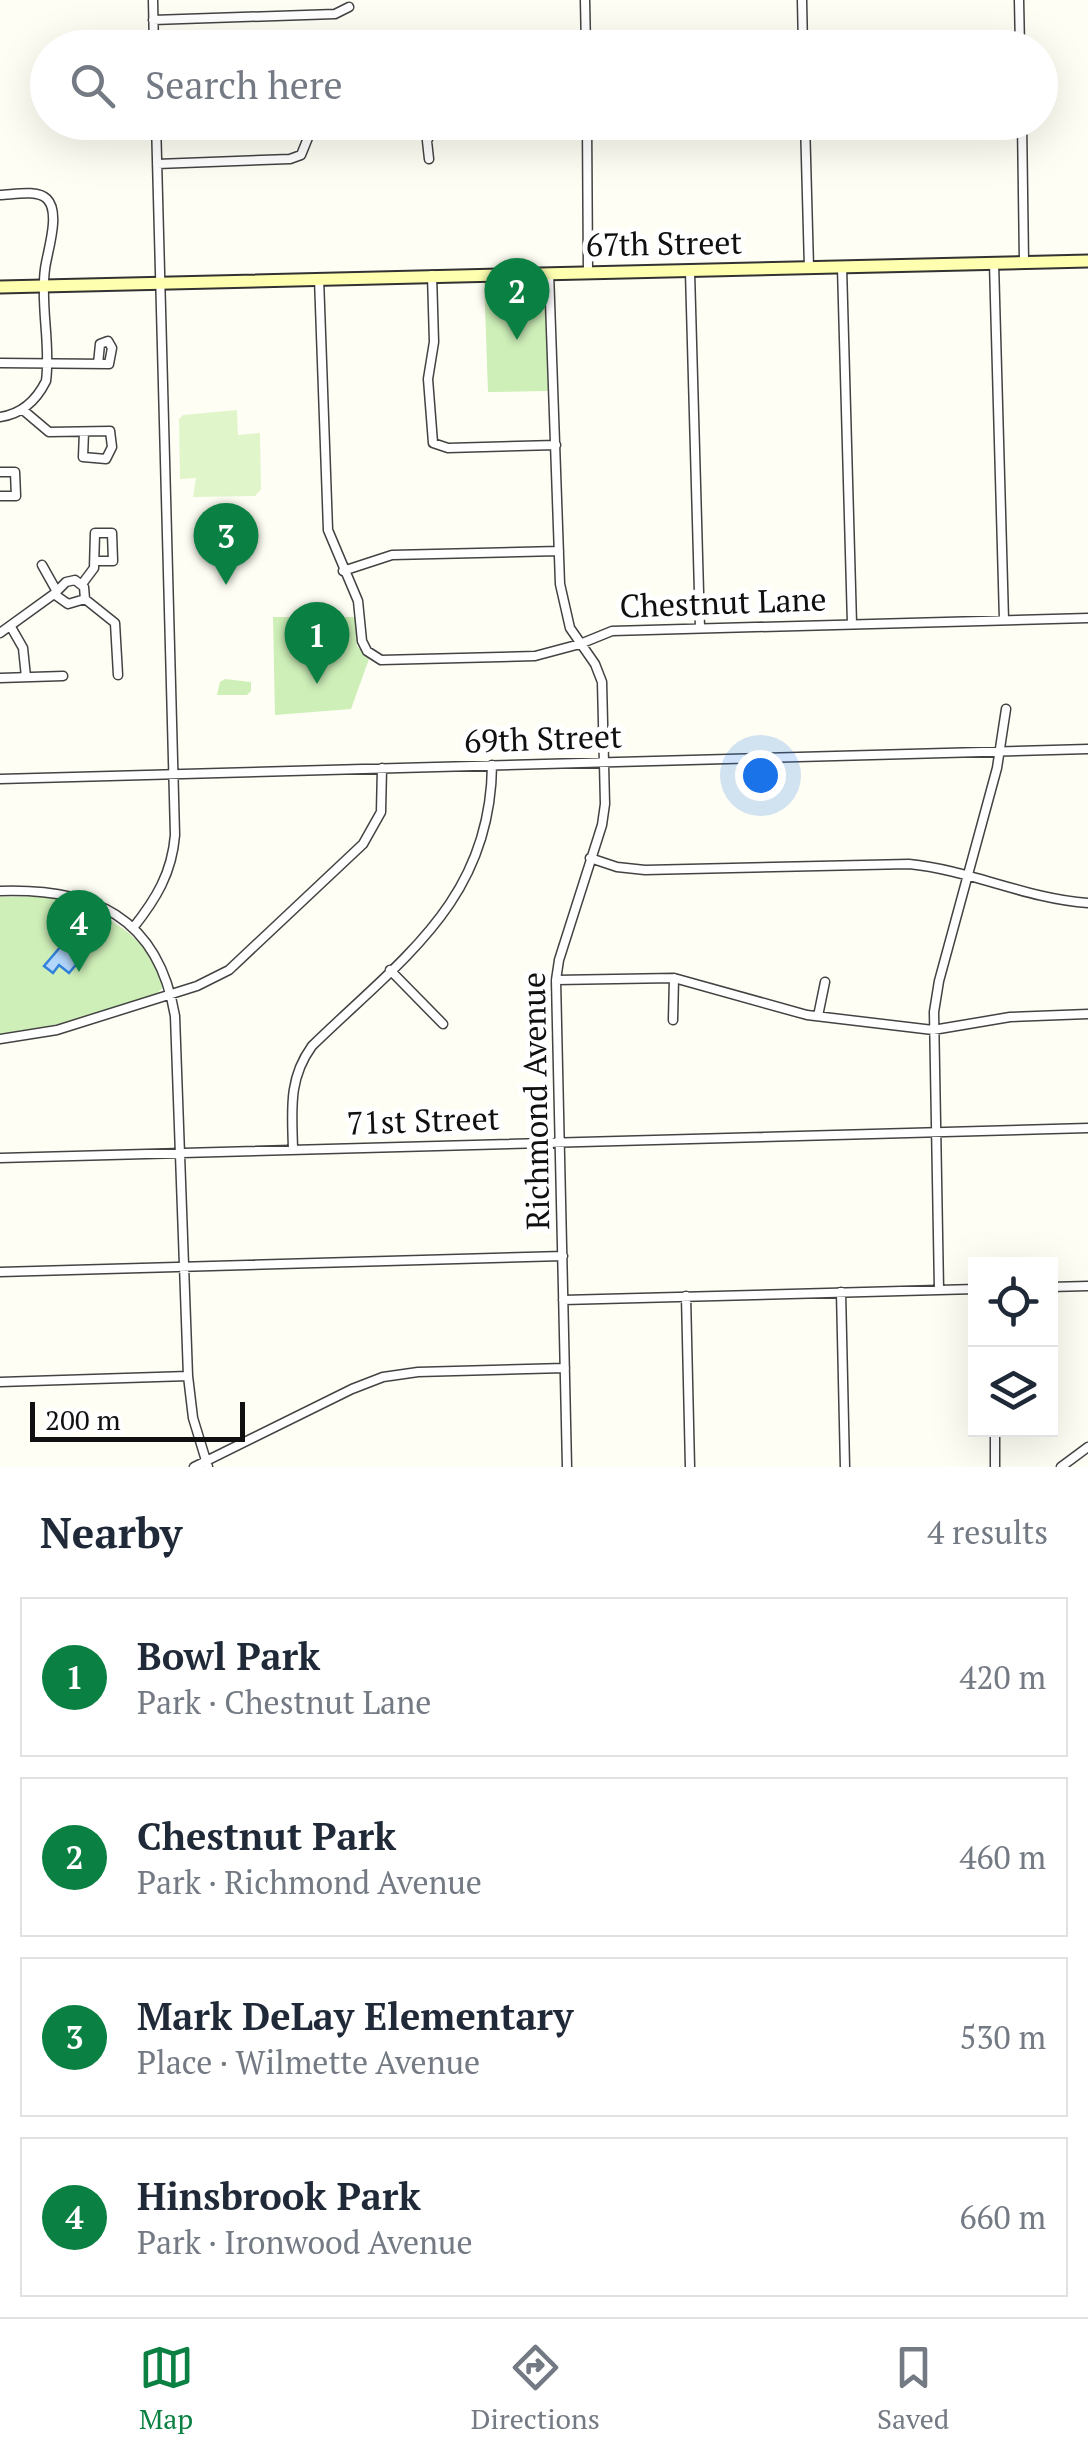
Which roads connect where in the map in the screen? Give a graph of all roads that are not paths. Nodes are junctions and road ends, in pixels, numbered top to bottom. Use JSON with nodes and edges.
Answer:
{"nodes":[{"id":1,"x":153,"y":0,"type":"edge"},
{"id":2,"x":585,"y":0,"type":"edge"},
{"id":3,"x":802,"y":0,"type":"edge"},
{"id":4,"x":1019,"y":0,"type":"edge"},
{"id":5,"x":349,"y":7,"type":"dead end"},
{"id":6,"x":153,"y":20,"type":"junction"},
{"id":7,"x":153,"y":30,"type":"edge"},
{"id":8,"x":586,"y":30,"type":"edge"},
{"id":9,"x":803,"y":30,"type":"edge"},
{"id":10,"x":1020,"y":30,"type":"edge"},
{"id":11,"x":156,"y":140,"type":"edge"},
{"id":12,"x":307,"y":140,"type":"edge"},
{"id":13,"x":428,"y":140,"type":"edge"},
{"id":14,"x":587,"y":140,"type":"edge"},
{"id":15,"x":805,"y":140,"type":"edge"},
{"id":16,"x":1022,"y":140,"type":"edge"},
{"id":17,"x":430,"y":159,"type":"dead end"},
{"id":18,"x":156,"y":164,"type":"junction"},
{"id":19,"x":0,"y":195,"type":"edge"},
{"id":20,"x":1088,"y":260,"type":"edge"},
{"id":21,"x":1024,"y":262,"type":"junction"},
{"id":22,"x":994,"y":263,"type":"junction"},
{"id":23,"x":809,"y":268,"type":"junction"},
{"id":24,"x":842,"y":268,"type":"junction"},
{"id":25,"x":550,"y":272,"type":"junction"},
{"id":26,"x":690,"y":272,"type":"junction"},
{"id":27,"x":588,"y":273,"type":"junction"},
{"id":28,"x":432,"y":276,"type":"junction"},
{"id":29,"x":320,"y":278,"type":"junction"},
{"id":30,"x":159,"y":283,"type":"junction"},
{"id":31,"x":0,"y":286,"type":"edge"},
{"id":32,"x":44,"y":286,"type":"junction"},
{"id":33,"x":0,"y":363,"type":"edge"},
{"id":34,"x":47,"y":364,"type":"junction"},
{"id":35,"x":98,"y":364,"type":"dead end"},
{"id":36,"x":23,"y":410,"type":"junction"},
{"id":37,"x":0,"y":416,"type":"edge"},
{"id":38,"x":84,"y":432,"type":"junction"},
{"id":39,"x":556,"y":445,"type":"junction"},
{"id":40,"x":0,"y":472,"type":"edge"},
{"id":41,"x":0,"y":496,"type":"edge"},
{"id":42,"x":559,"y":551,"type":"junction"},
{"id":43,"x":95,"y":561,"type":"dead end"},
{"id":44,"x":42,"y":565,"type":"dead end"},
{"id":45,"x":343,"y":571,"type":"junction"},
{"id":46,"x":82,"y":584,"type":"junction"},
{"id":47,"x":55,"y":592,"type":"junction"},
{"id":48,"x":85,"y":598,"type":"junction"},
{"id":49,"x":1088,"y":618,"type":"edge"},
{"id":50,"x":1004,"y":620,"type":"junction"},
{"id":51,"x":852,"y":624,"type":"junction"},
{"id":52,"x":12,"y":628,"type":"junction"},
{"id":53,"x":700,"y":628,"type":"junction"},
{"id":54,"x":0,"y":633,"type":"edge"},
{"id":55,"x":580,"y":644,"type":"junction"},
{"id":56,"x":118,"y":674,"type":"dead end"},
{"id":57,"x":63,"y":676,"type":"dead end"},
{"id":58,"x":26,"y":677,"type":"junction"},
{"id":59,"x":0,"y":678,"type":"edge"},
{"id":60,"x":1006,"y":710,"type":"dead end"},
{"id":61,"x":1088,"y":749,"type":"edge"},
{"id":62,"x":1000,"y":751,"type":"junction"},
{"id":63,"x":604,"y":762,"type":"junction"},
{"id":64,"x":492,"y":765,"type":"junction"},
{"id":65,"x":382,"y":768,"type":"junction"},
{"id":66,"x":174,"y":774,"type":"junction"},
{"id":67,"x":0,"y":779,"type":"edge"},
{"id":68,"x":590,"y":858,"type":"junction"},
{"id":69,"x":968,"y":875,"type":"junction"},
{"id":70,"x":0,"y":891,"type":"edge"},
{"id":71,"x":1088,"y":903,"type":"edge"},
{"id":72,"x":133,"y":928,"type":"junction"},
{"id":73,"x":390,"y":970,"type":"junction"},
{"id":74,"x":674,"y":978,"type":"junction"},
{"id":75,"x":556,"y":980,"type":"junction"},
{"id":76,"x":826,"y":982,"type":"dead end"},
{"id":77,"x":171,"y":994,"type":"junction"},
{"id":78,"x":1088,"y":1014,"type":"edge"},
{"id":79,"x":818,"y":1016,"type":"junction"},
{"id":80,"x":673,"y":1020,"type":"dead end"},
{"id":81,"x":442,"y":1024,"type":"dead end"},
{"id":82,"x":933,"y":1030,"type":"junction"},
{"id":83,"x":0,"y":1038,"type":"edge"},
{"id":84,"x":1088,"y":1128,"type":"edge"},
{"id":85,"x":935,"y":1132,"type":"junction"},
{"id":86,"x":561,"y":1142,"type":"junction"},
{"id":87,"x":293,"y":1149,"type":"junction"},
{"id":88,"x":182,"y":1152,"type":"junction"},
{"id":89,"x":0,"y":1158,"type":"edge"},
{"id":90,"x":563,"y":1256,"type":"junction"},
{"id":91,"x":185,"y":1267,"type":"junction"},
{"id":92,"x":0,"y":1272,"type":"edge"},
{"id":93,"x":1058,"y":1286,"type":"edge"},
{"id":94,"x":1088,"y":1286,"type":"edge"},
{"id":95,"x":968,"y":1288,"type":"edge"},
{"id":96,"x":939,"y":1290,"type":"junction"},
{"id":97,"x":841,"y":1292,"type":"junction"},
{"id":98,"x":686,"y":1296,"type":"junction"},
{"id":99,"x":564,"y":1300,"type":"junction"},
{"id":100,"x":564,"y":1368,"type":"junction"},
{"id":101,"x":188,"y":1376,"type":"junction"},
{"id":102,"x":0,"y":1382,"type":"edge"},
{"id":103,"x":995,"y":1437,"type":"edge"},
{"id":104,"x":1088,"y":1446,"type":"edge"},
{"id":105,"x":207,"y":1464,"type":"edge"},
{"id":106,"x":194,"y":1467,"type":"edge"},
{"id":107,"x":567,"y":1467,"type":"edge"},
{"id":108,"x":690,"y":1467,"type":"edge"},
{"id":109,"x":845,"y":1467,"type":"edge"},
{"id":110,"x":995,"y":1467,"type":"edge"},
{"id":111,"x":1060,"y":1467,"type":"edge"}],
"edges":[{"from":1,"to":6,"type":"street"},
{"from":2,"to":8,"type":"street"},
{"from":3,"to":9,"type":"street"},
{"from":4,"to":10,"type":"street"},
{"from":5,"to":6,"type":"street"},
{"from":6,"to":7,"type":"street"},
{"from":11,"to":18,"type":"street"},
{"from":12,"to":18,"type":"street"},
{"from":13,"to":17,"type":"street"},
{"from":14,"to":27,"type":"street"},
{"from":15,"to":23,"type":"street"},
{"from":16,"to":21,"type":"street"},
{"from":18,"to":30,"type":"street"},
{"from":19,"to":32,"type":"street"},
{"from":20,"to":21,"type":"street","name":"67th Street"},
{"from":21,"to":22,"type":"street","name":"67th Street"},
{"from":22,"to":24,"type":"street","name":"67th Street"},
{"from":22,"to":50,"type":"street"},
{"from":23,"to":24,"type":"street","name":"67th Street"},
{"from":23,"to":26,"type":"street","name":"67th Street"},
{"from":24,"to":51,"type":"street"},
{"from":25,"to":27,"type":"street","name":"67th Street"},
{"from":25,"to":28,"type":"street","name":"67th Street"},
{"from":25,"to":39,"type":"street","name":"Richmond Avenue"},
{"from":26,"to":27,"type":"street","name":"67th Street"},
{"from":26,"to":53,"type":"street"},
{"from":28,"to":29,"type":"street","name":"67th Street"},
{"from":28,"to":39,"type":"street"},
{"from":29,"to":30,"type":"street","name":"67th Street"},
{"from":29,"to":45,"type":"street"},
{"from":30,"to":32,"type":"street","name":"67th Street"},
{"from":30,"to":66,"type":"street"},
{"from":31,"to":32,"type":"street","name":"67th Street"},
{"from":32,"to":34,"type":"street"},
{"from":33,"to":34,"type":"street"},
{"from":34,"to":35,"type":"street"},
{"from":34,"to":36,"type":"street"},
{"from":36,"to":37,"type":"street"},
{"from":36,"to":38,"type":"street"},
{"from":38,"to":38,"type":"street"},
{"from":39,"to":42,"type":"street","name":"Richmond Avenue"},
{"from":40,"to":41,"type":"street"},
{"from":42,"to":45,"type":"street"},
{"from":42,"to":55,"type":"street","name":"Richmond Avenue"},
{"from":43,"to":46,"type":"street"},
{"from":44,"to":47,"type":"street"},
{"from":45,"to":55,"type":"street","name":"Chestnut Lane"},
{"from":46,"to":47,"type":"street"},
{"from":46,"to":48,"type":"street"},
{"from":47,"to":48,"type":"street"},
{"from":47,"to":52,"type":"street"},
{"from":48,"to":56,"type":"street"},
{"from":49,"to":50,"type":"street","name":"Chestnut Lane"},
{"from":50,"to":51,"type":"street","name":"Chestnut Lane"},
{"from":51,"to":53,"type":"street","name":"Chestnut Lane"},
{"from":52,"to":54,"type":"street"},
{"from":52,"to":58,"type":"street"},
{"from":53,"to":55,"type":"street","name":"Chestnut Lane"},
{"from":55,"to":63,"type":"street","name":"Richmond Avenue"},
{"from":57,"to":58,"type":"street"},
{"from":58,"to":59,"type":"street"},
{"from":60,"to":62,"type":"street"},
{"from":61,"to":62,"type":"street","name":"69th Street"},
{"from":62,"to":63,"type":"street","name":"69th Street"},
{"from":62,"to":69,"type":"street"},
{"from":63,"to":64,"type":"street","name":"69th Street"},
{"from":63,"to":68,"type":"street","name":"Richmond Avenue"},
{"from":64,"to":65,"type":"street","name":"69th Street"},
{"from":64,"to":73,"type":"street"},
{"from":65,"to":66,"type":"street","name":"69th Street"},
{"from":65,"to":77,"type":"street"},
{"from":66,"to":67,"type":"street","name":"69th Street"},
{"from":66,"to":72,"type":"street"},
{"from":68,"to":69,"type":"street"},
{"from":68,"to":75,"type":"street","name":"Richmond Avenue"},
{"from":69,"to":71,"type":"street"},
{"from":69,"to":82,"type":"street"},
{"from":70,"to":72,"type":"street"},
{"from":72,"to":77,"type":"street"},
{"from":73,"to":81,"type":"street"},
{"from":73,"to":87,"type":"street"},
{"from":74,"to":75,"type":"street"},
{"from":74,"to":79,"type":"street"},
{"from":74,"to":80,"type":"street"},
{"from":75,"to":86,"type":"street","name":"Richmond Avenue"},
{"from":76,"to":79,"type":"street"},
{"from":77,"to":83,"type":"street"},
{"from":77,"to":88,"type":"street"},
{"from":78,"to":82,"type":"street"},
{"from":79,"to":82,"type":"street"},
{"from":82,"to":85,"type":"street"},
{"from":84,"to":85,"type":"street","name":"71st Street"},
{"from":85,"to":86,"type":"street","name":"71st Street"},
{"from":85,"to":96,"type":"street"},
{"from":86,"to":87,"type":"street","name":"71st Street"},
{"from":86,"to":90,"type":"street","name":"Richmond Avenue"},
{"from":87,"to":88,"type":"street","name":"71st Street"},
{"from":88,"to":89,"type":"street","name":"71st Street"},
{"from":88,"to":91,"type":"street"},
{"from":90,"to":91,"type":"street"},
{"from":90,"to":99,"type":"street","name":"Richmond Avenue"},
{"from":91,"to":92,"type":"street"},
{"from":91,"to":101,"type":"street"},
{"from":93,"to":94,"type":"street"},
{"from":95,"to":96,"type":"street"},
{"from":96,"to":97,"type":"street"},
{"from":97,"to":98,"type":"street"},
{"from":97,"to":109,"type":"street"},
{"from":98,"to":99,"type":"street"},
{"from":98,"to":108,"type":"street"},
{"from":99,"to":100,"type":"street","name":"Richmond Avenue"},
{"from":100,"to":105,"type":"street"},
{"from":100,"to":107,"type":"street","name":"Richmond Avenue"},
{"from":101,"to":102,"type":"street"},
{"from":101,"to":105,"type":"street"},
{"from":103,"to":110,"type":"street"},
{"from":104,"to":111,"type":"street"},
{"from":105,"to":106,"type":"street"}]}
